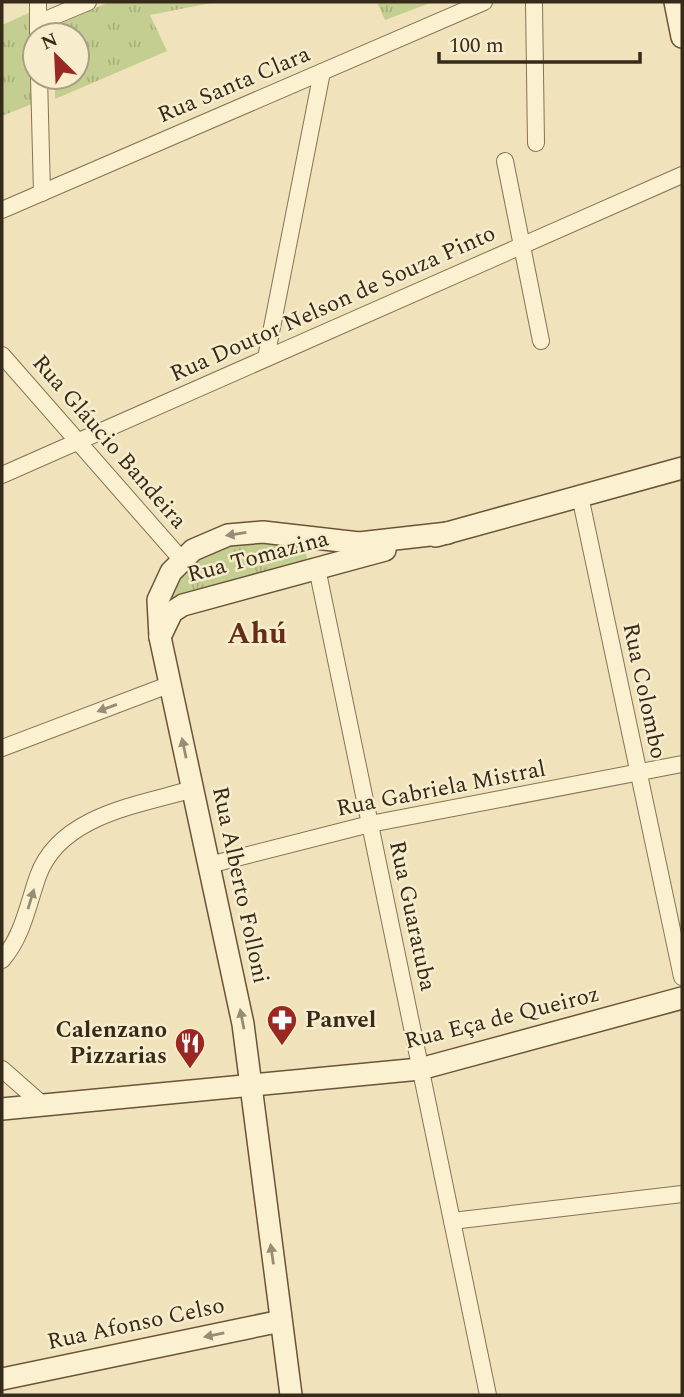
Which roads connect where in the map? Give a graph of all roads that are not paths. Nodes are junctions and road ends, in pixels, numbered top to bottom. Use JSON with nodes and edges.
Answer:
{"nodes":[{"id":1,"x":38,"y":2,"type":"edge"},
{"id":2,"x":88,"y":2,"type":"edge"},
{"id":3,"x":484,"y":2,"type":"edge"},
{"id":4,"x":534,"y":2,"type":"edge"},
{"id":5,"x":675,"y":2,"type":"edge"},
{"id":6,"x":38,"y":21,"type":"edge"},
{"id":7,"x":53,"y":21,"type":"edge"},
{"id":8,"x":682,"y":37,"type":"edge"},
{"id":9,"x":321,"y":72,"type":"junction"},
{"id":10,"x":39,"y":91,"type":"edge"},
{"id":11,"x":536,"y":143,"type":"dead end"},
{"id":12,"x":505,"y":161,"type":"dead end"},
{"id":13,"x":682,"y":175,"type":"edge"},
{"id":14,"x":42,"y":193,"type":"junction"},
{"id":15,"x":2,"y":210,"type":"edge"},
{"id":16,"x":522,"y":246,"type":"junction"},
{"id":17,"x":541,"y":341,"type":"dead end"},
{"id":18,"x":2,"y":355,"type":"edge"},
{"id":19,"x":266,"y":358,"type":"junction"},
{"id":20,"x":78,"y":441,"type":"junction"},
{"id":21,"x":682,"y":468,"type":"edge"},
{"id":22,"x":2,"y":475,"type":"edge"},
{"id":23,"x":580,"y":496,"type":"junction"},
{"id":24,"x":448,"y":533,"type":"junction"},
{"id":25,"x":304,"y":539,"type":"junction"},
{"id":26,"x":181,"y":559,"type":"junction"},
{"id":27,"x":317,"y":568,"type":"junction"},
{"id":28,"x":160,"y":637,"type":"junction"},
{"id":29,"x":171,"y":684,"type":"junction"},
{"id":30,"x":2,"y":748,"type":"edge"},
{"id":31,"x":682,"y":764,"type":"edge"},
{"id":32,"x":639,"y":773,"type":"junction"},
{"id":33,"x":193,"y":789,"type":"junction"},
{"id":34,"x":370,"y":824,"type":"junction"},
{"id":35,"x":209,"y":865,"type":"junction"},
{"id":36,"x":2,"y":960,"type":"edge"},
{"id":37,"x":682,"y":977,"type":"edge"},
{"id":38,"x":682,"y":998,"type":"edge"},
{"id":39,"x":2,"y":1069,"type":"edge"},
{"id":40,"x":421,"y":1069,"type":"junction"},
{"id":41,"x":249,"y":1087,"type":"junction"},
{"id":42,"x":43,"y":1105,"type":"junction"},
{"id":43,"x":2,"y":1109,"type":"edge"},
{"id":44,"x":682,"y":1194,"type":"edge"},
{"id":45,"x":452,"y":1221,"type":"junction"},
{"id":46,"x":281,"y":1321,"type":"junction"},
{"id":47,"x":2,"y":1379,"type":"edge"},
{"id":48,"x":291,"y":1395,"type":"edge"},
{"id":49,"x":488,"y":1395,"type":"edge"}],
"edges":[{"from":1,"to":6,"type":"street"},
{"from":2,"to":7,"type":"street"},
{"from":3,"to":9,"type":"street","name":"Rua Santa Clara"},
{"from":4,"to":11,"type":"street"},
{"from":5,"to":8,"type":"main road"},
{"from":9,"to":14,"type":"street","name":"Rua Santa Clara"},
{"from":9,"to":19,"type":"street"},
{"from":10,"to":14,"type":"street"},
{"from":12,"to":16,"type":"street"},
{"from":13,"to":16,"type":"street","name":"Rua Doutor Nelson de Souza Pinto"},
{"from":14,"to":15,"type":"street","name":"Rua Santa Clara"},
{"from":16,"to":17,"type":"street"},
{"from":16,"to":19,"type":"street","name":"Rua Doutor Nelson de Souza Pinto"},
{"from":18,"to":20,"type":"street","name":"Rua Gláucio Bandeira"},
{"from":19,"to":20,"type":"street","name":"Rua Doutor Nelson de Souza Pinto"},
{"from":20,"to":22,"type":"street","name":"Rua Doutor Nelson de Souza Pinto"},
{"from":20,"to":26,"type":"street","name":"Rua Gláucio Bandeira"},
{"from":21,"to":23,"type":"main road","name":"Rua Tomazina"},
{"from":23,"to":24,"type":"main road","name":"Rua Tomazina"},
{"from":23,"to":32,"type":"street","name":"Rua Colombo"},
{"from":24,"to":25,"type":"main road","name":"Rua Tomazina"},
{"from":24,"to":27,"type":"main road","name":"Rua Tomazina"},
{"from":25,"to":26,"type":"main road","name":"Rua Tomazina","one_way":true},
{"from":25,"to":27,"type":"main road"},
{"from":26,"to":28,"type":"main road","name":"Rua Tomazina"},
{"from":27,"to":28,"type":"main road","name":"Rua Tomazina"},
{"from":27,"to":34,"type":"street","name":"Rua Guaratuba"},
{"from":28,"to":29,"type":"main road","name":"Rua Alberto Folloni"},
{"from":29,"to":30,"type":"street","one_way":true},
{"from":33,"to":29,"type":"main road","name":"Rua Alberto Folloni","one_way":true},
{"from":31,"to":32,"type":"street","name":"Rua Gabriela Mistral"},
{"from":32,"to":34,"type":"street","name":"Rua Gabriela Mistral"},
{"from":32,"to":37,"type":"street","name":"Rua Colombo"},
{"from":33,"to":35,"type":"main road","name":"Rua Alberto Folloni"},
{"from":36,"to":33,"type":"street","one_way":true},
{"from":34,"to":35,"type":"street","name":"Rua Gabriela Mistral"},
{"from":34,"to":40,"type":"street","name":"Rua Guaratuba"},
{"from":41,"to":35,"type":"main road","name":"Rua Alberto Folloni","one_way":true},
{"from":38,"to":40,"type":"main road","name":"Rua Eça de Queiroz"},
{"from":39,"to":42,"type":"street"},
{"from":40,"to":41,"type":"main road","name":"Rua Eça de Queiroz"},
{"from":40,"to":45,"type":"street","name":"Rua Guaratuba"},
{"from":41,"to":42,"type":"main road","name":"Rua Eça de Queiroz"},
{"from":46,"to":41,"type":"main road","name":"Rua Alberto Folloni","one_way":true},
{"from":42,"to":43,"type":"main road","name":"Rua Eça de Queiroz"},
{"from":44,"to":45,"type":"street"},
{"from":45,"to":49,"type":"street","name":"Rua Guaratuba"},
{"from":46,"to":47,"type":"main road","name":"Rua Afonso Celso","one_way":true},
{"from":46,"to":48,"type":"main road","name":"Rua Alberto Folloni"}]}
